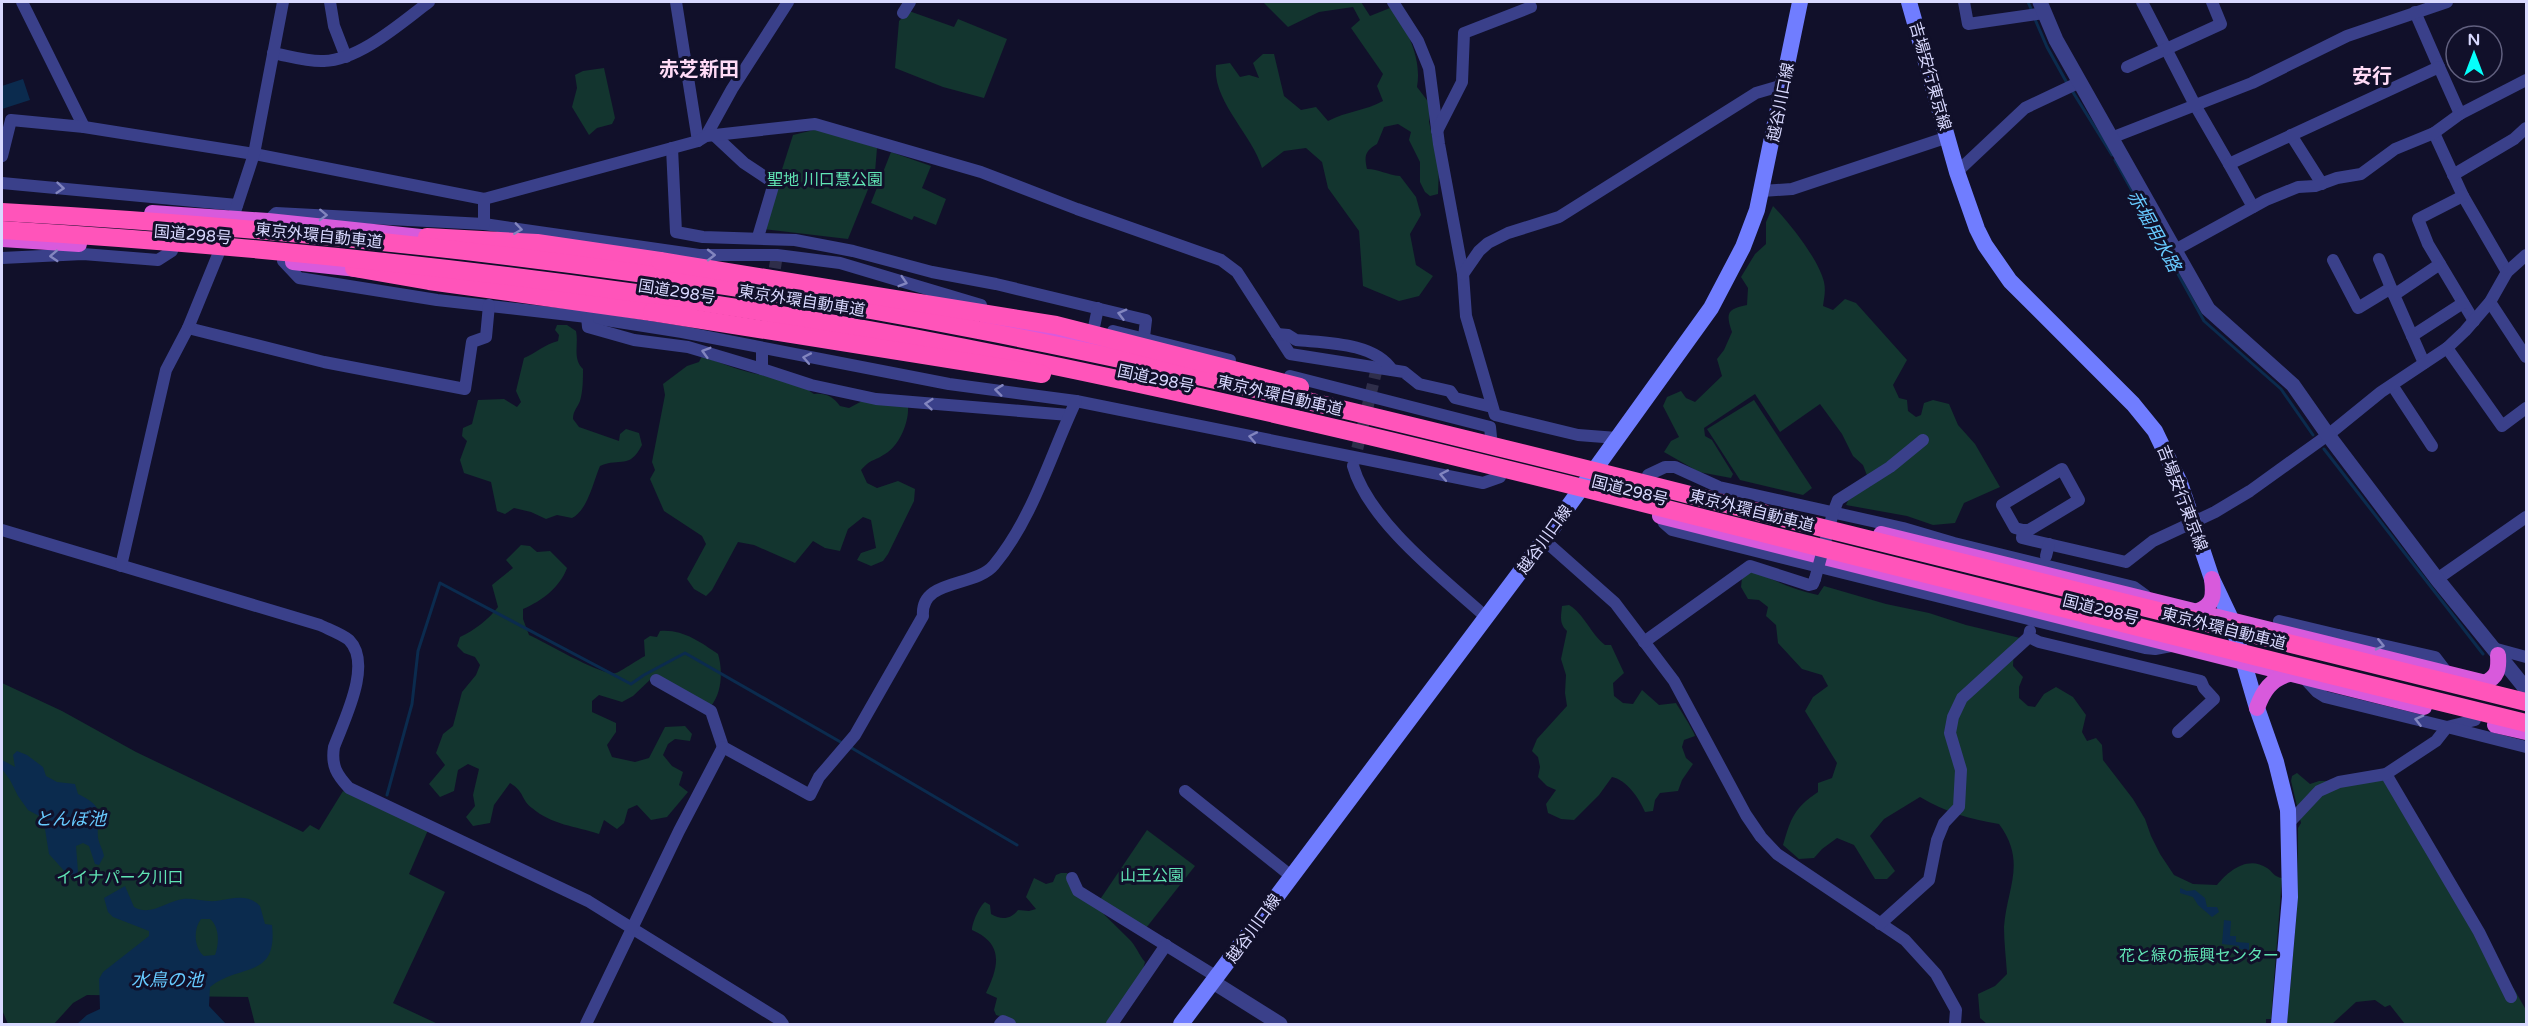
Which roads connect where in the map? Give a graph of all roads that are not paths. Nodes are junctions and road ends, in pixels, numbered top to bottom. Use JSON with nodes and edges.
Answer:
{"nodes":[{"id":1,"x":22,"y":2,"type":"edge"},
{"id":2,"x":283,"y":2,"type":"edge"},
{"id":3,"x":330,"y":2,"type":"edge"},
{"id":4,"x":429,"y":2,"type":"edge"},
{"id":5,"x":676,"y":2,"type":"edge"},
{"id":6,"x":788,"y":2,"type":"edge"},
{"id":7,"x":910,"y":2,"type":"edge"},
{"id":8,"x":1393,"y":2,"type":"edge"},
{"id":9,"x":1800,"y":2,"type":"edge"},
{"id":10,"x":1909,"y":2,"type":"edge"},
{"id":11,"x":1964,"y":2,"type":"edge"},
{"id":12,"x":2142,"y":2,"type":"edge"},
{"id":13,"x":2212,"y":2,"type":"edge"},
{"id":14,"x":2447,"y":2,"type":"edge"},
{"id":15,"x":1531,"y":7,"type":"dead end"},
{"id":16,"x":2042,"y":7,"type":"edge"},
{"id":17,"x":2415,"y":12,"type":"junction"},
{"id":18,"x":903,"y":13,"type":"dead end"},
{"id":19,"x":2167,"y":50,"type":"junction"},
{"id":20,"x":273,"y":53,"type":"junction"},
{"id":21,"x":346,"y":57,"type":"junction"},
{"id":22,"x":2439,"y":66,"type":"junction"},
{"id":23,"x":2127,"y":67,"type":"dead end"},
{"id":24,"x":2526,"y":80,"type":"edge"},
{"id":25,"x":2078,"y":83,"type":"junction"},
{"id":26,"x":1783,"y":85,"type":"junction"},
{"id":27,"x":2195,"y":105,"type":"junction"},
{"id":28,"x":2460,"y":114,"type":"junction"},
{"id":29,"x":84,"y":127,"type":"junction"},
{"id":30,"x":2526,"y":128,"type":"edge"},
{"id":31,"x":1437,"y":132,"type":"junction"},
{"id":32,"x":2434,"y":133,"type":"junction"},
{"id":33,"x":2291,"y":135,"type":"junction"},
{"id":34,"x":1948,"y":136,"type":"junction"},
{"id":35,"x":706,"y":137,"type":"junction"},
{"id":36,"x":2111,"y":138,"type":"junction"},
{"id":37,"x":672,"y":148,"type":"junction"},
{"id":38,"x":254,"y":154,"type":"junction"},
{"id":39,"x":2,"y":156,"type":"edge"},
{"id":40,"x":2229,"y":164,"type":"junction"},
{"id":41,"x":1957,"y":172,"type":"junction"},
{"id":42,"x":2453,"y":175,"type":"junction"},
{"id":43,"x":2,"y":183,"type":"edge"},
{"id":44,"x":2322,"y":184,"type":"junction"},
{"id":45,"x":1762,"y":191,"type":"junction"},
{"id":46,"x":2463,"y":196,"type":"junction"},
{"id":47,"x":484,"y":199,"type":"junction"},
{"id":48,"x":2,"y":204,"type":"edge"},
{"id":49,"x":2253,"y":207,"type":"junction"},
{"id":50,"x":2,"y":212,"type":"edge"},
{"id":51,"x":235,"y":212,"type":"junction"},
{"id":52,"x":97,"y":217,"type":"junction"},
{"id":53,"x":268,"y":221,"type":"junction"},
{"id":54,"x":484,"y":224,"type":"junction"},
{"id":55,"x":2,"y":230,"type":"edge"},
{"id":56,"x":427,"y":237,"type":"junction"},
{"id":57,"x":758,"y":237,"type":"junction"},
{"id":58,"x":2,"y":239,"type":"edge"},
{"id":59,"x":778,"y":239,"type":"junction"},
{"id":60,"x":2175,"y":250,"type":"junction"},
{"id":61,"x":172,"y":251,"type":"junction"},
{"id":62,"x":218,"y":254,"type":"junction"},
{"id":63,"x":777,"y":255,"type":"junction"},
{"id":64,"x":2526,"y":255,"type":"edge"},
{"id":65,"x":2,"y":258,"type":"edge"},
{"id":66,"x":2379,"y":259,"type":"dead end"},
{"id":67,"x":2333,"y":260,"type":"dead end"},
{"id":68,"x":284,"y":261,"type":"junction"},
{"id":69,"x":2440,"y":264,"type":"junction"},
{"id":70,"x":354,"y":268,"type":"junction"},
{"id":71,"x":2507,"y":272,"type":"junction"},
{"id":72,"x":1463,"y":274,"type":"junction"},
{"id":73,"x":2392,"y":292,"type":"junction"},
{"id":74,"x":2490,"y":302,"type":"junction"},
{"id":75,"x":2463,"y":303,"type":"junction"},
{"id":76,"x":489,"y":305,"type":"junction"},
{"id":77,"x":1098,"y":308,"type":"junction"},
{"id":78,"x":587,"y":317,"type":"junction"},
{"id":79,"x":2474,"y":321,"type":"junction"},
{"id":80,"x":1094,"y":327,"type":"junction"},
{"id":81,"x":188,"y":328,"type":"junction"},
{"id":82,"x":1277,"y":334,"type":"junction"},
{"id":83,"x":2412,"y":336,"type":"junction"},
{"id":84,"x":1144,"y":337,"type":"junction"},
{"id":85,"x":2447,"y":348,"type":"junction"},
{"id":86,"x":762,"y":349,"type":"junction"},
{"id":87,"x":2526,"y":357,"type":"edge"},
{"id":88,"x":2424,"y":363,"type":"junction"},
{"id":89,"x":762,"y":369,"type":"junction"},
{"id":90,"x":1392,"y":370,"type":"junction"},
{"id":91,"x":2392,"y":385,"type":"junction"},
{"id":92,"x":1029,"y":393,"type":"junction"},
{"id":93,"x":1189,"y":394,"type":"junction"},
{"id":94,"x":1076,"y":401,"type":"junction"},
{"id":95,"x":2526,"y":408,"type":"edge"},
{"id":96,"x":1029,"y":412,"type":"junction"},
{"id":97,"x":1496,"y":412,"type":"junction"},
{"id":98,"x":1069,"y":415,"type":"junction"},
{"id":99,"x":1434,"y":432,"type":"junction"},
{"id":100,"x":1490,"y":432,"type":"junction"},
{"id":101,"x":2328,"y":435,"type":"junction"},
{"id":102,"x":1617,"y":438,"type":"junction"},
{"id":103,"x":1923,"y":440,"type":"dead end"},
{"id":104,"x":2432,"y":446,"type":"dead end"},
{"id":105,"x":1599,"y":463,"type":"junction"},
{"id":106,"x":1353,"y":466,"type":"tunnel mouth"},
{"id":107,"x":1648,"y":476,"type":"junction"},
{"id":108,"x":1500,"y":477,"type":"junction"},
{"id":109,"x":1576,"y":495,"type":"junction"},
{"id":110,"x":1833,"y":513,"type":"junction"},
{"id":111,"x":2526,"y":517,"type":"edge"},
{"id":112,"x":2194,"y":520,"type":"junction"},
{"id":113,"x":2,"y":530,"type":"edge"},
{"id":114,"x":2023,"y":530,"type":"junction"},
{"id":115,"x":1544,"y":540,"type":"junction"},
{"id":116,"x":121,"y":566,"type":"junction"},
{"id":117,"x":2212,"y":579,"type":"junction"},
{"id":118,"x":2437,"y":579,"type":"junction"},
{"id":119,"x":2148,"y":599,"type":"junction"},
{"id":120,"x":2198,"y":611,"type":"junction"},
{"id":121,"x":1486,"y":617,"type":"junction"},
{"id":122,"x":2231,"y":620,"type":"junction"},
{"id":123,"x":2280,"y":621,"type":"dead end"},
{"id":124,"x":2031,"y":624,"type":"dead end"},
{"id":125,"x":2029,"y":637,"type":"junction"},
{"id":126,"x":2331,"y":639,"type":"junction"},
{"id":127,"x":1644,"y":642,"type":"junction"},
{"id":128,"x":2496,"y":652,"type":"junction"},
{"id":129,"x":2526,"y":657,"type":"edge"},
{"id":130,"x":2243,"y":664,"type":"junction"},
{"id":131,"x":2289,"y":674,"type":"junction"},
{"id":132,"x":2306,"y":678,"type":"junction"},
{"id":133,"x":656,"y":680,"type":"dead end"},
{"id":134,"x":2484,"y":683,"type":"junction"},
{"id":135,"x":2526,"y":691,"type":"edge"},
{"id":136,"x":2526,"y":702,"type":"edge"},
{"id":137,"x":2257,"y":708,"type":"junction"},
{"id":138,"x":2475,"y":720,"type":"junction"},
{"id":139,"x":2526,"y":723,"type":"edge"},
{"id":140,"x":2446,"y":727,"type":"junction"},
{"id":141,"x":2178,"y":732,"type":"dead end"},
{"id":142,"x":2526,"y":732,"type":"edge"},
{"id":143,"x":723,"y":747,"type":"junction"},
{"id":144,"x":2526,"y":747,"type":"edge"},
{"id":145,"x":2386,"y":774,"type":"junction"},
{"id":146,"x":1185,"y":791,"type":"dead end"},
{"id":147,"x":2289,"y":823,"type":"junction"},
{"id":148,"x":1291,"y":876,"type":"junction"},
{"id":149,"x":1072,"y":879,"type":"dead end"},
{"id":150,"x":1880,"y":924,"type":"junction"},
{"id":151,"x":632,"y":929,"type":"junction"},
{"id":152,"x":1166,"y":945,"type":"junction"},
{"id":153,"x":1215,"y":980,"type":"junction"},
{"id":154,"x":2511,"y":997,"type":"dead end"},
{"id":155,"x":586,"y":1024,"type":"edge"},
{"id":156,"x":783,"y":1024,"type":"edge"},
{"id":157,"x":1000,"y":1024,"type":"edge"},
{"id":158,"x":1010,"y":1024,"type":"edge"},
{"id":159,"x":1112,"y":1024,"type":"edge"},
{"id":160,"x":1181,"y":1024,"type":"edge"},
{"id":161,"x":1280,"y":1024,"type":"edge"},
{"id":162,"x":1955,"y":1024,"type":"edge"},
{"id":163,"x":2279,"y":1024,"type":"edge"}],
"edges":[{"from":1,"to":29,"type":"street"},
{"from":2,"to":20,"type":"street"},
{"from":3,"to":21,"type":"street"},
{"from":4,"to":21,"type":"street"},
{"from":5,"to":35,"type":"street"},
{"from":6,"to":35,"type":"street"},
{"from":7,"to":18,"type":"street"},
{"from":8,"to":31,"type":"street"},
{"from":9,"to":26,"type":"main road","name":"越谷川口線"},
{"from":10,"to":34,"type":"main road","name":"吉場安行東京線"},
{"from":11,"to":16,"type":"street"},
{"from":12,"to":19,"type":"street"},
{"from":13,"to":19,"type":"street"},
{"from":14,"to":17,"type":"street"},
{"from":15,"to":31,"type":"street"},
{"from":16,"to":25,"type":"street"},
{"from":17,"to":22,"type":"street"},
{"from":17,"to":27,"type":"street"},
{"from":19,"to":23,"type":"street"},
{"from":19,"to":27,"type":"street"},
{"from":20,"to":21,"type":"street"},
{"from":20,"to":38,"type":"street"},
{"from":22,"to":28,"type":"street"},
{"from":22,"to":33,"type":"street"},
{"from":24,"to":28,"type":"street"},
{"from":25,"to":36,"type":"street"},
{"from":25,"to":41,"type":"street"},
{"from":26,"to":45,"type":"main road","name":"越谷川口線"},
{"from":26,"to":72,"type":"street"},
{"from":27,"to":36,"type":"street"},
{"from":27,"to":40,"type":"street"},
{"from":28,"to":32,"type":"street"},
{"from":29,"to":38,"type":"street"},
{"from":29,"to":39,"type":"street"},
{"from":30,"to":42,"type":"street"},
{"from":31,"to":72,"type":"street"},
{"from":32,"to":42,"type":"street"},
{"from":32,"to":44,"type":"street"},
{"from":33,"to":40,"type":"street"},
{"from":33,"to":44,"type":"street"},
{"from":34,"to":41,"type":"main road","name":"吉場安行東京線"},
{"from":34,"to":45,"type":"street"},
{"from":35,"to":37,"type":"street"},
{"from":35,"to":57,"type":"street"},
{"from":35,"to":82,"type":"street"},
{"from":36,"to":60,"type":"street"},
{"from":37,"to":47,"type":"street"},
{"from":37,"to":57,"type":"street"},
{"from":38,"to":47,"type":"street"},
{"from":38,"to":51,"type":"street"},
{"from":40,"to":49,"type":"street"},
{"from":41,"to":112,"type":"main road","name":"吉場安行東京線"},
{"from":42,"to":46,"type":"street"},
{"from":43,"to":51,"type":"street","one_way":true},
{"from":44,"to":49,"type":"street"},
{"from":45,"to":102,"type":"main road","name":"越谷川口線"},
{"from":46,"to":69,"type":"street"},
{"from":46,"to":71,"type":"street"},
{"from":47,"to":54,"type":"street"},
{"from":48,"to":51,"type":"highway","name":"国道298号"},
{"from":48,"to":52,"type":"highway","bridge":true},
{"from":49,"to":60,"type":"street"},
{"from":50,"to":52,"type":"highway","name":"東京外環自動車道","bridge":true},
{"from":51,"to":53,"type":"highway","name":"国道298号"},
{"from":51,"to":62,"type":"street"},
{"from":52,"to":99,"type":"highway","name":"東京外環自動車道","bridge":true},
{"from":53,"to":54,"type":"street","one_way":true},
{"from":53,"to":56,"type":"highway","name":"国道298号"},
{"from":54,"to":63,"type":"street","one_way":true},
{"from":55,"to":93,"type":"highway","name":"東京外環自動車道","bridge":true},
{"from":56,"to":99,"type":"highway","bridge":true},
{"from":56,"to":100,"type":"highway","name":"国道298号"},
{"from":57,"to":59,"type":"street"},
{"from":58,"to":61,"type":"highway","name":"国道298号"},
{"from":59,"to":63,"type":"street"},
{"from":59,"to":77,"type":"street"},
{"from":60,"to":101,"type":"street"},
{"from":61,"to":62,"type":"highway","name":"国道298号"},
{"from":61,"to":65,"type":"street","one_way":true},
{"from":62,"to":68,"type":"highway","name":"国道298号"},
{"from":62,"to":81,"type":"street"},
{"from":63,"to":80,"type":"street","one_way":true},
{"from":64,"to":71,"type":"street"},
{"from":66,"to":73,"type":"street"},
{"from":67,"to":73,"type":"street"},
{"from":68,"to":70,"type":"highway","name":"国道298号"},
{"from":68,"to":76,"type":"street"},
{"from":69,"to":73,"type":"street"},
{"from":69,"to":75,"type":"street"},
{"from":70,"to":93,"type":"highway","bridge":true},
{"from":70,"to":108,"type":"highway","name":"国道298号"},
{"from":71,"to":74,"type":"street"},
{"from":72,"to":97,"type":"street"},
{"from":73,"to":83,"type":"street"},
{"from":74,"to":79,"type":"street"},
{"from":74,"to":87,"type":"street"},
{"from":75,"to":79,"type":"street"},
{"from":75,"to":83,"type":"street"},
{"from":76,"to":78,"type":"street"},
{"from":76,"to":81,"type":"street"},
{"from":77,"to":80,"type":"street"},
{"from":84,"to":77,"type":"street","one_way":true},
{"from":78,"to":86,"type":"street"},
{"from":89,"to":78,"type":"street","one_way":true},
{"from":79,"to":85,"type":"street"},
{"from":80,"to":84,"type":"street"},
{"from":81,"to":116,"type":"street"},
{"from":82,"to":90,"type":"street"},
{"from":82,"to":90,"type":"street"},
{"from":83,"to":88,"type":"street"},
{"from":84,"to":100,"type":"street"},
{"from":85,"to":88,"type":"street"},
{"from":85,"to":95,"type":"street"},
{"from":86,"to":89,"type":"street"},
{"from":92,"to":86,"type":"street","one_way":true},
{"from":88,"to":91,"type":"street"},
{"from":96,"to":89,"type":"street","one_way":true},
{"from":90,"to":97,"type":"street"},
{"from":91,"to":101,"type":"street"},
{"from":91,"to":104,"type":"street"},
{"from":92,"to":94,"type":"street"},
{"from":92,"to":96,"type":"street"},
{"from":93,"to":139,"type":"highway","name":"東京外環自動車道","bridge":true},
{"from":94,"to":98,"type":"street"},
{"from":108,"to":94,"type":"street","one_way":true},
{"from":96,"to":98,"type":"street"},
{"from":97,"to":100,"type":"street"},
{"from":97,"to":102,"type":"street"},
{"from":98,"to":143,"type":"street"},
{"from":99,"to":136,"type":"highway","name":"東京外環自動車道","bridge":true},
{"from":100,"to":105,"type":"highway","name":"国道298号"},
{"from":101,"to":112,"type":"street"},
{"from":101,"to":118,"type":"street"},
{"from":102,"to":105,"type":"main road","name":"越谷川口線"},
{"from":103,"to":110,"type":"street"},
{"from":105,"to":107,"type":"highway","name":"国道298号"},
{"from":105,"to":109,"type":"main road","name":"越谷川口線"},
{"from":106,"to":121,"type":"street"},
{"from":107,"to":110,"type":"street"},
{"from":107,"to":119,"type":"highway","name":"国道298号"},
{"from":108,"to":109,"type":"highway","name":"国道298号"},
{"from":109,"to":115,"type":"main road","name":"越谷川口線"},
{"from":109,"to":130,"type":"highway","name":"国道298号"},
{"from":110,"to":119,"type":"street"},
{"from":110,"to":127,"type":"street","bridge":true},
{"from":111,"to":118,"type":"street"},
{"from":112,"to":114,"type":"street"},
{"from":112,"to":117,"type":"main road","name":"吉場安行東京線"},
{"from":113,"to":116,"type":"street"},
{"from":114,"to":114,"type":"street"},
{"from":115,"to":121,"type":"main road","name":"越谷川口線"},
{"from":115,"to":127,"type":"street"},
{"from":116,"to":151,"type":"street"},
{"from":117,"to":120,"type":"highway"},
{"from":117,"to":122,"type":"main road","name":"吉場安行東京線"},
{"from":118,"to":128,"type":"street"},
{"from":119,"to":120,"type":"highway","name":"国道298号"},
{"from":120,"to":122,"type":"highway","name":"国道298号"},
{"from":121,"to":148,"type":"main road","name":"越谷川口線"},
{"from":122,"to":126,"type":"highway","name":"国道298号"},
{"from":122,"to":130,"type":"main road","name":"吉場安行東京線"},
{"from":123,"to":126,"type":"street"},
{"from":124,"to":125,"type":"street"},
{"from":125,"to":141,"type":"street"},
{"from":125,"to":150,"type":"street"},
{"from":126,"to":134,"type":"highway","name":"国道298号","one_way":true},
{"from":127,"to":150,"type":"street"},
{"from":128,"to":129,"type":"street"},
{"from":128,"to":134,"type":"highway"},
{"from":128,"to":135,"type":"street"},
{"from":130,"to":131,"type":"highway","name":"国道298号"},
{"from":130,"to":137,"type":"main road","name":"吉場安行東京線"},
{"from":131,"to":132,"type":"highway","name":"国道298号"},
{"from":131,"to":137,"type":"highway"},
{"from":132,"to":138,"type":"highway","name":"国道298号"},
{"from":140,"to":132,"type":"street","one_way":true},
{"from":133,"to":143,"type":"street"},
{"from":134,"to":135,"type":"highway","name":"国道298号"},
{"from":137,"to":147,"type":"main road","name":"吉場安行東京線"},
{"from":138,"to":140,"type":"street"},
{"from":138,"to":142,"type":"highway","name":"国道298号"},
{"from":140,"to":144,"type":"street"},
{"from":140,"to":145,"type":"street"},
{"from":143,"to":151,"type":"street"},
{"from":145,"to":147,"type":"street"},
{"from":145,"to":154,"type":"street"},
{"from":146,"to":148,"type":"street"},
{"from":147,"to":163,"type":"main road","name":"吉場安行東京線"},
{"from":148,"to":153,"type":"main road","name":"越谷川口線"},
{"from":149,"to":152,"type":"street"},
{"from":150,"to":162,"type":"street"},
{"from":151,"to":155,"type":"street"},
{"from":151,"to":156,"type":"street"},
{"from":152,"to":153,"type":"street"},
{"from":152,"to":159,"type":"street"},
{"from":153,"to":160,"type":"main road","name":"越谷川口線"},
{"from":153,"to":161,"type":"street"},
{"from":157,"to":158,"type":"street"}]}
